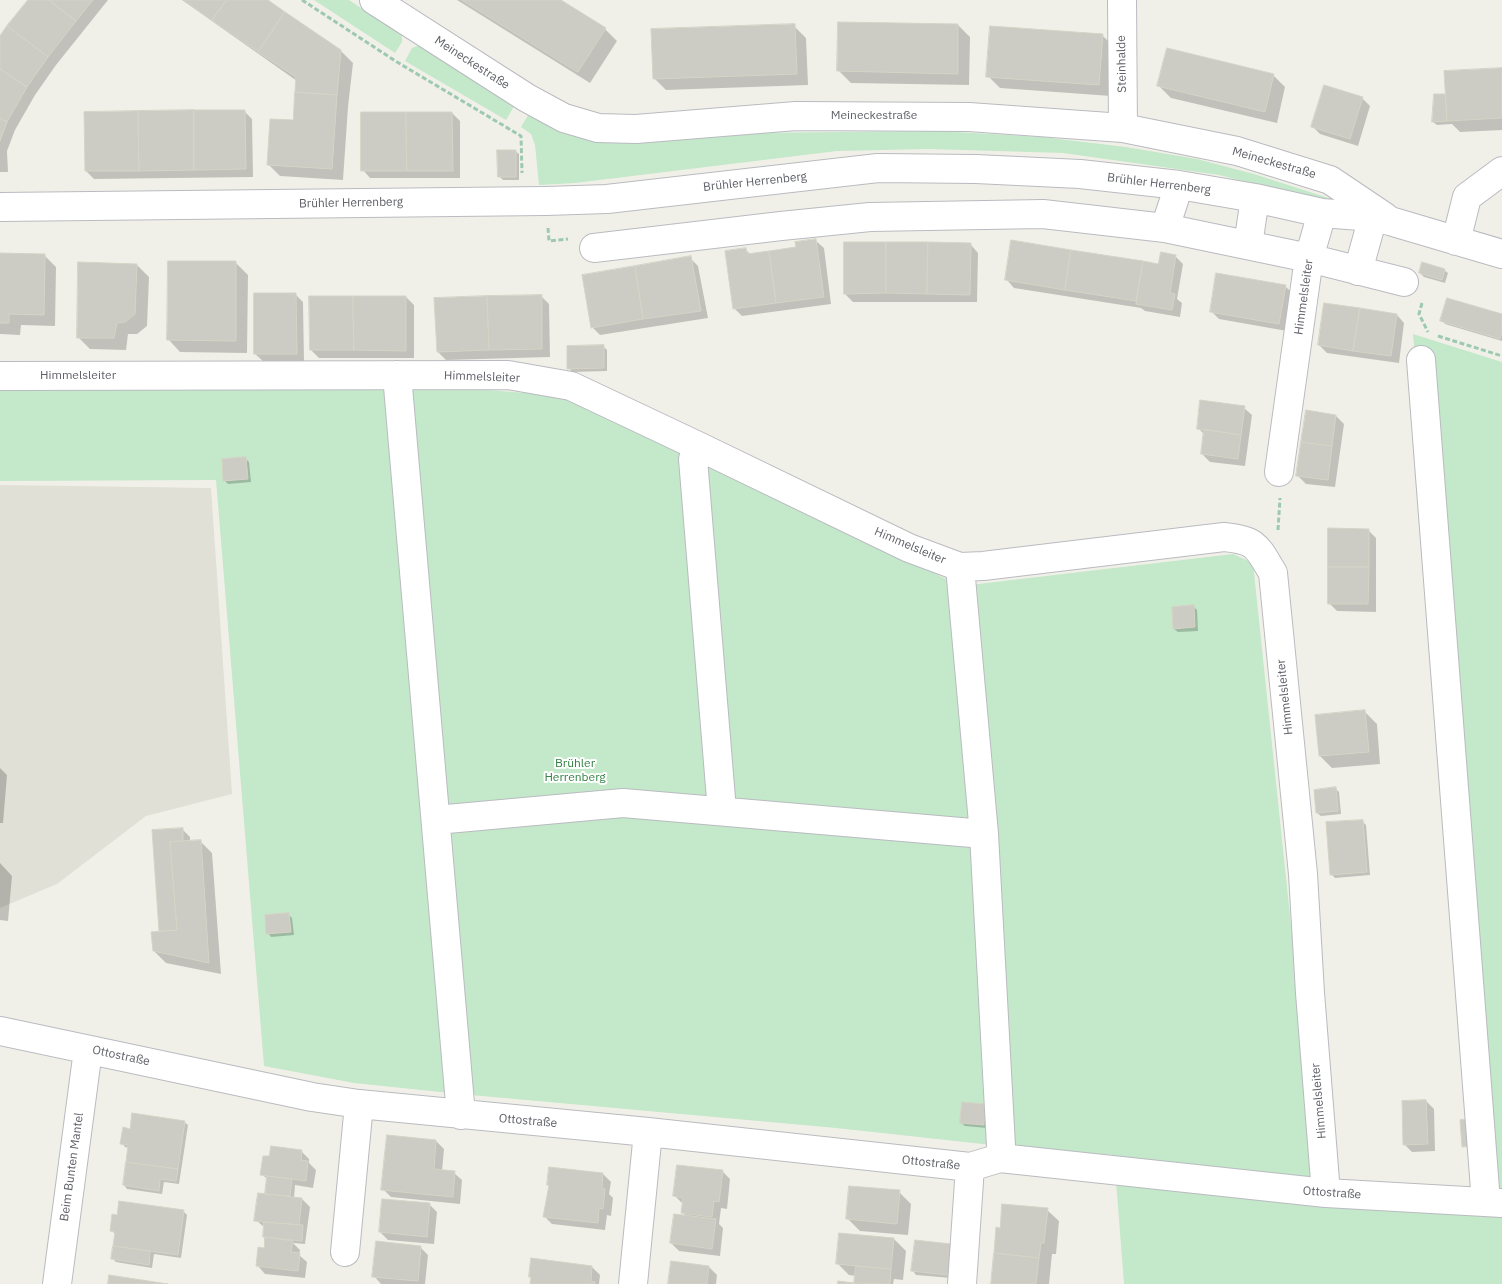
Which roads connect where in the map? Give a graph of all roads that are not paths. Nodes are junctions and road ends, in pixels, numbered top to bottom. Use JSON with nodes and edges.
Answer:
{"nodes":[{"id":1,"x":374,"y":0,"type":"edge"},
{"id":2,"x":1122,"y":0,"type":"edge"},
{"id":3,"x":1123,"y":128,"type":"junction"},
{"id":4,"x":1502,"y":171,"type":"edge"},
{"id":5,"x":1179,"y":185,"type":"junction"},
{"id":6,"x":1255,"y":198,"type":"junction"},
{"id":7,"x":0,"y":207,"type":"edge"},
{"id":8,"x":1322,"y":212,"type":"junction"},
{"id":9,"x":1381,"y":219,"type":"junction"},
{"id":10,"x":1165,"y":228,"type":"junction"},
{"id":11,"x":1456,"y":240,"type":"junction"},
{"id":12,"x":1248,"y":244,"type":"junction"},
{"id":13,"x":594,"y":248,"type":"dead end"},
{"id":14,"x":1502,"y":254,"type":"edge"},
{"id":15,"x":1309,"y":258,"type":"junction"},
{"id":16,"x":1358,"y":271,"type":"junction"},
{"id":17,"x":1404,"y":282,"type":"dead end"},
{"id":18,"x":1421,"y":360,"type":"dead end"},
{"id":19,"x":398,"y":375,"type":"junction"},
{"id":20,"x":0,"y":376,"type":"edge"},
{"id":21,"x":698,"y":446,"type":"junction"},
{"id":22,"x":1278,"y":472,"type":"dead end"},
{"id":23,"x":960,"y":567,"type":"junction"},
{"id":24,"x":722,"y":812,"type":"junction"},
{"id":25,"x":436,"y":820,"type":"junction"},
{"id":26,"x":984,"y":834,"type":"junction"},
{"id":27,"x":0,"y":1031,"type":"edge"},
{"id":28,"x":88,"y":1050,"type":"junction"},
{"id":29,"x":359,"y":1104,"type":"junction"},
{"id":30,"x":461,"y":1115,"type":"junction"},
{"id":31,"x":648,"y":1132,"type":"junction"},
{"id":32,"x":1000,"y":1158,"type":"junction"},
{"id":33,"x":970,"y":1167,"type":"junction"},
{"id":34,"x":1326,"y":1193,"type":"junction"},
{"id":35,"x":1494,"y":1202,"type":"edge"},
{"id":36,"x":345,"y":1252,"type":"dead end"},
{"id":37,"x":57,"y":1284,"type":"edge"},
{"id":38,"x":633,"y":1284,"type":"edge"},
{"id":39,"x":962,"y":1284,"type":"edge"}],
"edges":[{"from":1,"to":3,"type":"street","name":"Meineckestraße"},
{"from":2,"to":3,"type":"street","name":"Steinhalde"},
{"from":3,"to":9,"type":"street","name":"Meineckestraße"},
{"from":4,"to":11,"type":"street"},
{"from":5,"to":6,"type":"street","name":"Brühler Herrenberg"},
{"from":5,"to":7,"type":"street","name":"Brühler Herrenberg"},
{"from":5,"to":10,"type":"street"},
{"from":6,"to":8,"type":"street","name":"Brühler Herrenberg"},
{"from":6,"to":12,"type":"street"},
{"from":8,"to":9,"type":"street","name":"Brühler Herrenberg"},
{"from":8,"to":15,"type":"street","name":"Himmelsleiter"},
{"from":9,"to":11,"type":"street","name":"Brühler Herrenberg"},
{"from":9,"to":16,"type":"street"},
{"from":10,"to":12,"type":"street"},
{"from":10,"to":13,"type":"street"},
{"from":11,"to":14,"type":"street","name":"Brühler Herrenberg"},
{"from":12,"to":15,"type":"street"},
{"from":15,"to":16,"type":"street"},
{"from":15,"to":22,"type":"street","name":"Himmelsleiter"},
{"from":16,"to":17,"type":"street"},
{"from":18,"to":35,"type":"street"},
{"from":19,"to":20,"type":"street","name":"Himmelsleiter"},
{"from":19,"to":21,"type":"street","name":"Himmelsleiter"},
{"from":19,"to":25,"type":"street"},
{"from":21,"to":23,"type":"street","name":"Himmelsleiter"},
{"from":21,"to":24,"type":"street"},
{"from":23,"to":26,"type":"street"},
{"from":23,"to":34,"type":"street","name":"Himmelsleiter"},
{"from":24,"to":25,"type":"street"},
{"from":24,"to":26,"type":"street"},
{"from":25,"to":30,"type":"street"},
{"from":26,"to":32,"type":"street"},
{"from":27,"to":28,"type":"street","name":"Ottostraße"},
{"from":28,"to":29,"type":"street","name":"Ottostraße"},
{"from":28,"to":37,"type":"street","name":"Beim Bunten Mantel"},
{"from":29,"to":30,"type":"street","name":"Ottostraße"},
{"from":29,"to":36,"type":"street"},
{"from":30,"to":31,"type":"street","name":"Ottostraße"},
{"from":31,"to":33,"type":"street","name":"Ottostraße"},
{"from":31,"to":38,"type":"street"},
{"from":32,"to":33,"type":"street","name":"Ottostraße"},
{"from":32,"to":34,"type":"street","name":"Ottostraße"},
{"from":33,"to":39,"type":"street"},
{"from":34,"to":35,"type":"street","name":"Ottostraße"}]}
